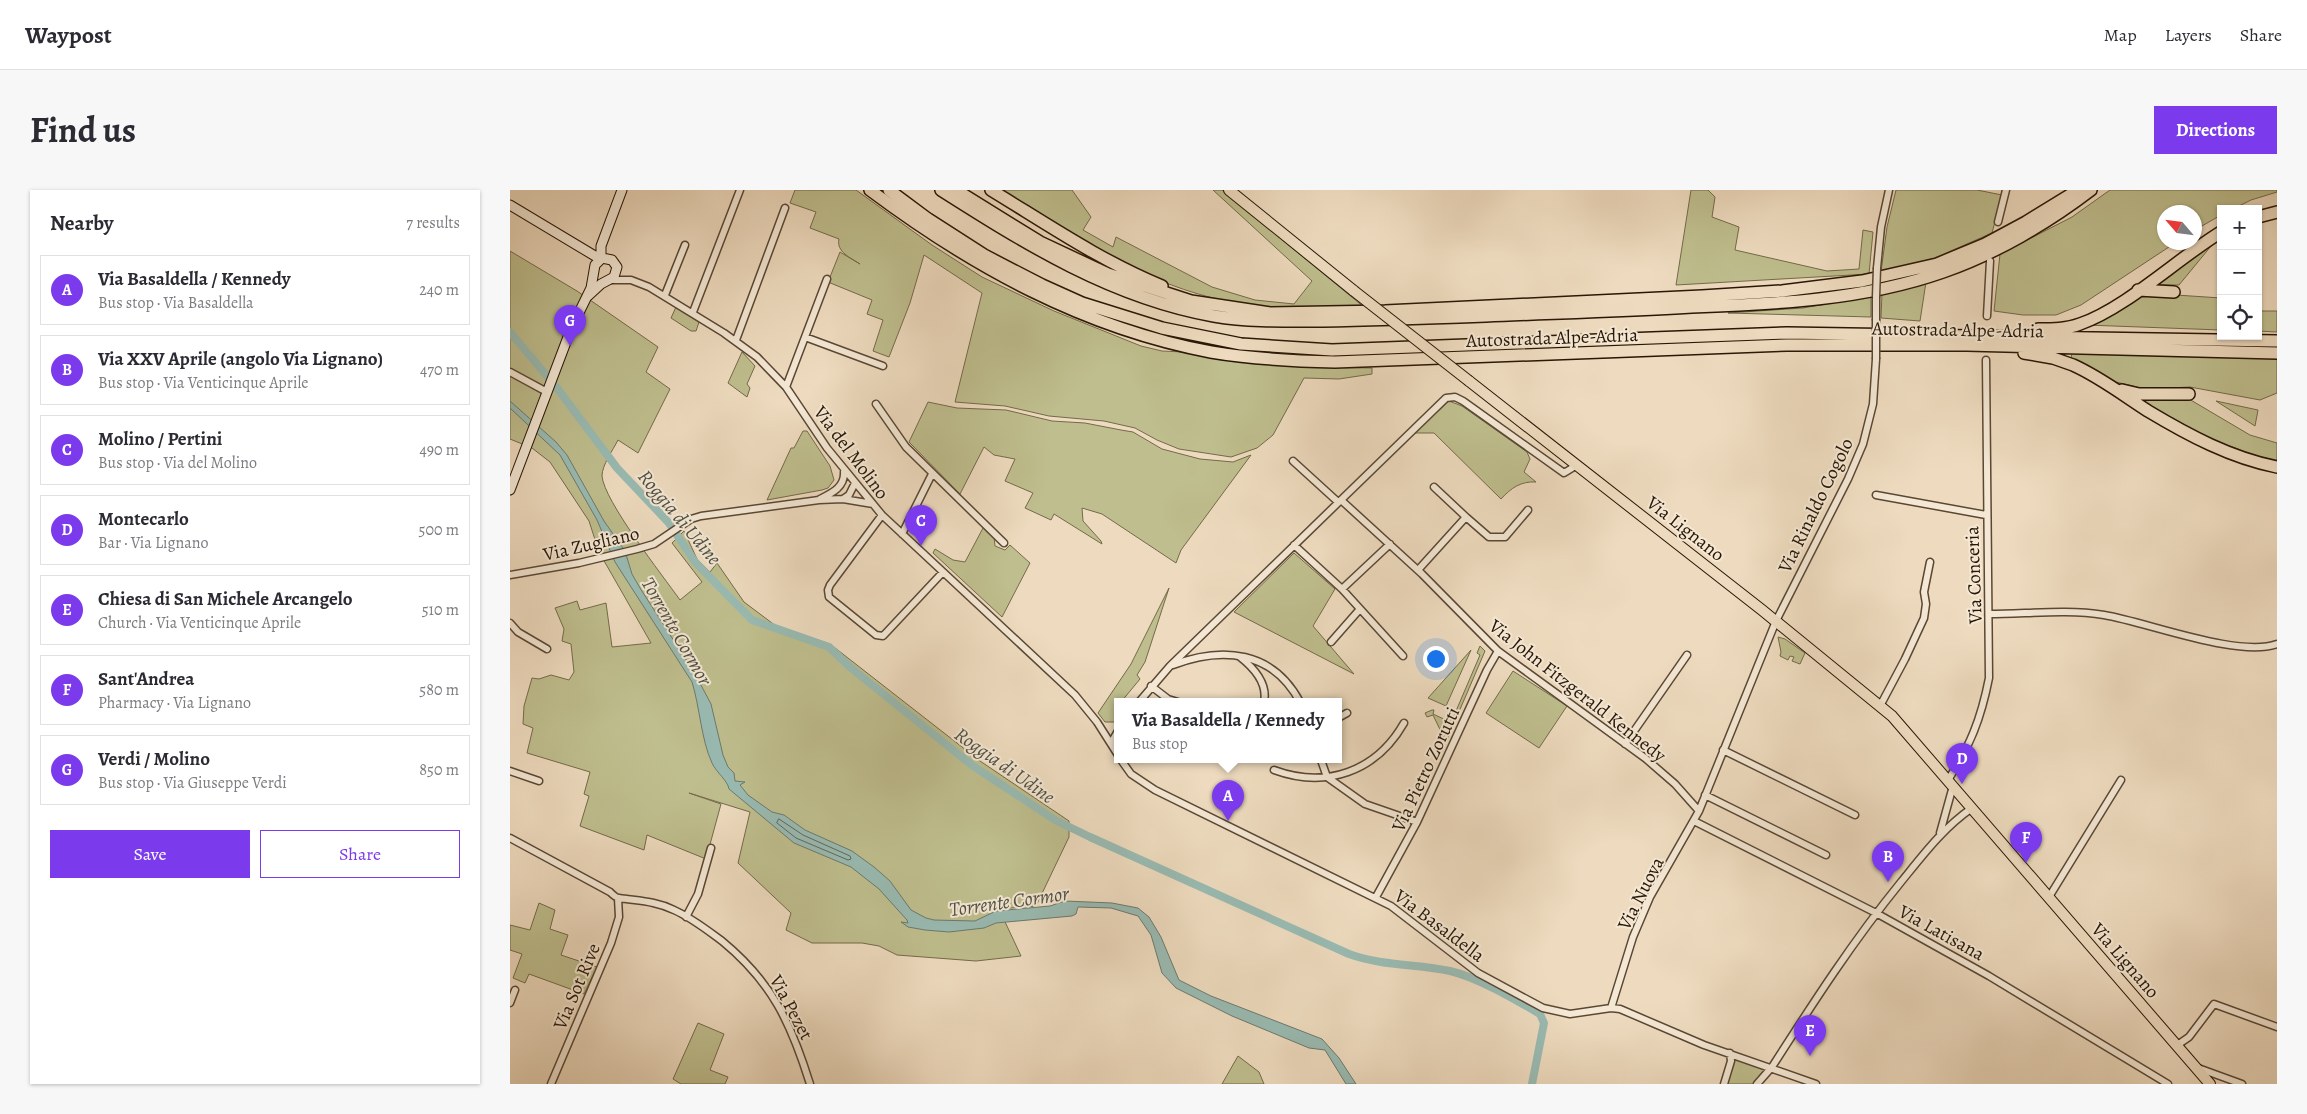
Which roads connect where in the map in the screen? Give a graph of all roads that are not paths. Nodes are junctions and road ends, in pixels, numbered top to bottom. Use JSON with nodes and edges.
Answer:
{"nodes":[{"id":1,"x":622,"y":190,"type":"edge"},
{"id":2,"x":740,"y":190,"type":"edge"},
{"id":3,"x":870,"y":190,"type":"edge"},
{"id":4,"x":889,"y":190,"type":"edge"},
{"id":5,"x":940,"y":190,"type":"edge"},
{"id":6,"x":956,"y":190,"type":"edge"},
{"id":7,"x":991,"y":190,"type":"edge"},
{"id":8,"x":1229,"y":190,"type":"edge"},
{"id":9,"x":1889,"y":190,"type":"edge"},
{"id":10,"x":2006,"y":190,"type":"edge"},
{"id":11,"x":2078,"y":190,"type":"edge"},
{"id":12,"x":2091,"y":190,"type":"edge"},
{"id":13,"x":510,"y":205,"type":"edge"},
{"id":14,"x":785,"y":208,"type":"dead end"},
{"id":15,"x":2277,"y":212,"type":"edge"},
{"id":16,"x":2262,"y":216,"type":"edge"},
{"id":17,"x":1998,"y":222,"type":"dead end"},
{"id":18,"x":607,"y":232,"type":"junction"},
{"id":19,"x":2217,"y":234,"type":"edge"},
{"id":20,"x":685,"y":245,"type":"dead end"},
{"id":21,"x":601,"y":246,"type":"junction"},
{"id":22,"x":579,"y":247,"type":"junction"},
{"id":23,"x":603,"y":259,"type":"junction"},
{"id":24,"x":1990,"y":261,"type":"dead end"},
{"id":25,"x":617,"y":267,"type":"junction"},
{"id":26,"x":594,"y":270,"type":"junction"},
{"id":27,"x":827,"y":279,"type":"dead end"},
{"id":28,"x":609,"y":280,"type":"junction"},
{"id":29,"x":631,"y":280,"type":"junction"},
{"id":30,"x":2138,"y":290,"type":"junction"},
{"id":31,"x":2174,"y":292,"type":"dead end"},
{"id":32,"x":665,"y":295,"type":"junction"},
{"id":33,"x":588,"y":296,"type":"junction"},
{"id":34,"x":1220,"y":306,"type":"junction"},
{"id":35,"x":693,"y":312,"type":"junction"},
{"id":36,"x":1987,"y":316,"type":"dead end"},
{"id":37,"x":805,"y":337,"type":"junction"},
{"id":38,"x":736,"y":340,"type":"junction"},
{"id":39,"x":1968,"y":340,"type":"junction"},
{"id":40,"x":2277,"y":341,"type":"edge"},
{"id":41,"x":2277,"y":353,"type":"edge"},
{"id":42,"x":1986,"y":360,"type":"dead end"},
{"id":43,"x":883,"y":366,"type":"dead end"},
{"id":44,"x":510,"y":372,"type":"edge"},
{"id":45,"x":786,"y":387,"type":"junction"},
{"id":46,"x":2115,"y":389,"type":"junction"},
{"id":47,"x":547,"y":391,"type":"junction"},
{"id":48,"x":2189,"y":394,"type":"dead end"},
{"id":49,"x":876,"y":404,"type":"dead end"},
{"id":50,"x":1293,"y":461,"type":"dead end"},
{"id":51,"x":1577,"y":465,"type":"junction"},
{"id":52,"x":2277,"y":467,"type":"edge"},
{"id":53,"x":844,"y":471,"type":"junction"},
{"id":54,"x":932,"y":474,"type":"junction"},
{"id":55,"x":513,"y":475,"type":"edge"},
{"id":56,"x":855,"y":483,"type":"junction"},
{"id":57,"x":1434,"y":487,"type":"dead end"},
{"id":58,"x":510,"y":490,"type":"edge"},
{"id":59,"x":1876,"y":495,"type":"dead end"},
{"id":60,"x":843,"y":499,"type":"junction"},
{"id":61,"x":819,"y":500,"type":"junction"},
{"id":62,"x":1340,"y":501,"type":"junction"},
{"id":63,"x":873,"y":504,"type":"junction"},
{"id":64,"x":1528,"y":510,"type":"dead end"},
{"id":65,"x":1986,"y":515,"type":"junction"},
{"id":66,"x":882,"y":516,"type":"junction"},
{"id":67,"x":1466,"y":517,"type":"junction"},
{"id":68,"x":902,"y":534,"type":"junction"},
{"id":69,"x":1004,"y":543,"type":"dead end"},
{"id":70,"x":1390,"y":544,"type":"junction"},
{"id":71,"x":1294,"y":545,"type":"junction"},
{"id":72,"x":1930,"y":562,"type":"dead end"},
{"id":73,"x":1418,"y":570,"type":"junction"},
{"id":74,"x":943,"y":572,"type":"junction"},
{"id":75,"x":510,"y":575,"type":"edge"},
{"id":76,"x":1342,"y":589,"type":"junction"},
{"id":77,"x":1360,"y":609,"type":"junction"},
{"id":78,"x":1989,"y":614,"type":"junction"},
{"id":79,"x":1776,"y":621,"type":"junction"},
{"id":80,"x":510,"y":623,"type":"edge"},
{"id":81,"x":1331,"y":642,"type":"dead end"},
{"id":82,"x":2277,"y":644,"type":"edge"},
{"id":83,"x":548,"y":650,"type":"dead end"},
{"id":84,"x":1498,"y":651,"type":"junction"},
{"id":85,"x":1687,"y":655,"type":"dead end"},
{"id":86,"x":1403,"y":656,"type":"dead end"},
{"id":87,"x":1239,"y":657,"type":"junction"},
{"id":88,"x":1170,"y":666,"type":"junction"},
{"id":89,"x":1151,"y":686,"type":"junction"},
{"id":90,"x":1141,"y":698,"type":"edge"},
{"id":91,"x":1168,"y":698,"type":"edge"},
{"id":92,"x":1264,"y":698,"type":"edge"},
{"id":93,"x":1297,"y":698,"type":"edge"},
{"id":94,"x":1880,"y":706,"type":"junction"},
{"id":95,"x":1347,"y":713,"type":"dead end"},
{"id":96,"x":1342,"y":716,"type":"edge"},
{"id":97,"x":1404,"y":723,"type":"dead end"},
{"id":98,"x":1114,"y":737,"type":"edge"},
{"id":99,"x":1110,"y":743,"type":"junction"},
{"id":100,"x":1625,"y":744,"type":"junction"},
{"id":101,"x":1114,"y":749,"type":"edge"},
{"id":102,"x":1723,"y":750,"type":"junction"},
{"id":103,"x":1123,"y":763,"type":"edge"},
{"id":104,"x":1322,"y":763,"type":"edge"},
{"id":105,"x":1274,"y":770,"type":"dead end"},
{"id":106,"x":510,"y":771,"type":"edge"},
{"id":107,"x":1327,"y":777,"type":"junction"},
{"id":108,"x":2120,"y":780,"type":"dead end"},
{"id":109,"x":539,"y":781,"type":"dead end"},
{"id":110,"x":1951,"y":783,"type":"junction"},
{"id":111,"x":1705,"y":794,"type":"junction"},
{"id":112,"x":1972,"y":808,"type":"junction"},
{"id":113,"x":1699,"y":811,"type":"junction"},
{"id":114,"x":1855,"y":815,"type":"dead end"},
{"id":115,"x":1694,"y":821,"type":"junction"},
{"id":116,"x":1417,"y":822,"type":"junction"},
{"id":117,"x":1940,"y":834,"type":"junction"},
{"id":118,"x":510,"y":838,"type":"edge"},
{"id":119,"x":711,"y":848,"type":"dead end"},
{"id":120,"x":1826,"y":855,"type":"dead end"},
{"id":121,"x":1376,"y":897,"type":"junction"},
{"id":122,"x":2049,"y":897,"type":"junction"},
{"id":123,"x":618,"y":898,"type":"junction"},
{"id":124,"x":1876,"y":913,"type":"junction"},
{"id":125,"x":686,"y":917,"type":"junction"},
{"id":126,"x":516,"y":990,"type":"dead end"},
{"id":127,"x":510,"y":1003,"type":"edge"},
{"id":128,"x":1611,"y":1008,"type":"junction"},
{"id":129,"x":2277,"y":1027,"type":"edge"},
{"id":130,"x":2176,"y":1046,"type":"junction"},
{"id":131,"x":1730,"y":1053,"type":"junction"},
{"id":132,"x":2193,"y":1065,"type":"junction"},
{"id":133,"x":1772,"y":1067,"type":"junction"},
{"id":134,"x":551,"y":1084,"type":"edge"},
{"id":135,"x":810,"y":1084,"type":"edge"},
{"id":136,"x":1724,"y":1084,"type":"edge"},
{"id":137,"x":1757,"y":1084,"type":"edge"},
{"id":138,"x":1816,"y":1084,"type":"edge"},
{"id":139,"x":2168,"y":1084,"type":"edge"},
{"id":140,"x":2210,"y":1084,"type":"edge"},
{"id":141,"x":2242,"y":1084,"type":"edge"}],
"edges":[{"from":1,"to":18,"type":"main road"},
{"from":2,"to":35,"type":"street"},
{"from":3,"to":39,"type":"highway","name":"Autostrada Alpe-Adria"},
{"from":4,"to":39,"type":"highway","name":"Autostrada Alpe-Adria"},
{"from":5,"to":12,"type":"highway"},
{"from":6,"to":34,"type":"highway"},
{"from":7,"to":34,"type":"highway"},
{"from":8,"to":51,"type":"main road","name":"Via Lignano","bridge":true},
{"from":9,"to":79,"type":"street","name":"Via Rinaldo Cogolo","bridge":true},
{"from":10,"to":17,"type":"street"},
{"from":11,"to":34,"type":"highway"},
{"from":13,"to":22,"type":"main road"},
{"from":14,"to":38,"type":"street"},
{"from":15,"to":16,"type":"highway"},
{"from":18,"to":21,"type":"main road"},
{"from":18,"to":23,"type":"main road"},
{"from":19,"to":30,"type":"highway"},
{"from":20,"to":32,"type":"street"},
{"from":21,"to":22,"type":"main road"},
{"from":21,"to":23,"type":"main road"},
{"from":22,"to":23,"type":"main road"},
{"from":22,"to":26,"type":"main road"},
{"from":23,"to":25,"type":"main road"},
{"from":23,"to":26,"type":"main road"},
{"from":24,"to":36,"type":"street"},
{"from":25,"to":28,"type":"main road"},
{"from":25,"to":29,"type":"street","name":"Via del Molino"},
{"from":26,"to":28,"type":"main road"},
{"from":26,"to":33,"type":"main road"},
{"from":27,"to":37,"type":"street"},
{"from":28,"to":29,"type":"street","name":"Via del Molino"},
{"from":28,"to":33,"type":"main road"},
{"from":29,"to":32,"type":"street","name":"Via del Molino"},
{"from":30,"to":31,"type":"highway"},
{"from":30,"to":39,"type":"highway"},
{"from":32,"to":35,"type":"street","name":"Via del Molino"},
{"from":33,"to":47,"type":"main road"},
{"from":35,"to":38,"type":"street","name":"Via del Molino"},
{"from":37,"to":43,"type":"street"},
{"from":37,"to":45,"type":"street"},
{"from":38,"to":45,"type":"street","name":"Via del Molino"},
{"from":39,"to":40,"type":"highway","name":"Autostrada Alpe-Adria"},
{"from":39,"to":41,"type":"highway","name":"Autostrada Alpe-Adria"},
{"from":39,"to":46,"type":"highway"},
{"from":42,"to":65,"type":"street","name":"Via Conceria"},
{"from":44,"to":47,"type":"street"},
{"from":45,"to":53,"type":"street","name":"Via del Molino"},
{"from":46,"to":48,"type":"highway"},
{"from":46,"to":52,"type":"highway"},
{"from":47,"to":55,"type":"main road"},
{"from":49,"to":54,"type":"street"},
{"from":50,"to":62,"type":"street","name":"Via John Fitzgerald Kennedy"},
{"from":51,"to":62,"type":"street"},
{"from":51,"to":79,"type":"main road","name":"Via Lignano"},
{"from":53,"to":56,"type":"street","name":"Via del Molino"},
{"from":53,"to":61,"type":"street","name":"Via Zugliano"},
{"from":54,"to":68,"type":"street"},
{"from":54,"to":69,"type":"street"},
{"from":55,"to":58,"type":"main road"},
{"from":56,"to":60,"type":"street"},
{"from":56,"to":63,"type":"street","name":"Via del Molino"},
{"from":57,"to":67,"type":"street"},
{"from":59,"to":65,"type":"street"},
{"from":60,"to":61,"type":"street","name":"Via Zugliano"},
{"from":60,"to":63,"type":"street","name":"Via Zugliano"},
{"from":61,"to":75,"type":"street","name":"Via Zugliano"},
{"from":62,"to":70,"type":"street","name":"Via John Fitzgerald Kennedy"},
{"from":62,"to":71,"type":"street"},
{"from":63,"to":66,"type":"street","name":"Via del Molino"},
{"from":64,"to":67,"type":"street"},
{"from":65,"to":78,"type":"street","name":"Via Conceria"},
{"from":66,"to":68,"type":"street","name":"Via del Molino"},
{"from":66,"to":74,"type":"street"},
{"from":67,"to":73,"type":"street"},
{"from":68,"to":74,"type":"street","name":"Via del Molino"},
{"from":70,"to":73,"type":"street","name":"Via John Fitzgerald Kennedy"},
{"from":70,"to":76,"type":"street"},
{"from":71,"to":76,"type":"street"},
{"from":71,"to":88,"type":"street"},
{"from":72,"to":94,"type":"street"},
{"from":73,"to":84,"type":"street","name":"Via John Fitzgerald Kennedy"},
{"from":74,"to":99,"type":"street","name":"Via del Molino"},
{"from":76,"to":77,"type":"street"},
{"from":77,"to":81,"type":"street"},
{"from":77,"to":86,"type":"street"},
{"from":78,"to":82,"type":"street"},
{"from":78,"to":110,"type":"street","name":"Via Conceria"},
{"from":79,"to":94,"type":"main road","name":"Via Lignano"},
{"from":79,"to":102,"type":"street","name":"Via Nuova"},
{"from":80,"to":83,"type":"street"},
{"from":84,"to":100,"type":"street","name":"Via John Fitzgerald Kennedy"},
{"from":84,"to":116,"type":"street","name":"Via Pietro Zorutti"},
{"from":85,"to":100,"type":"street"},
{"from":87,"to":88,"type":"street"},
{"from":87,"to":92,"type":"street"},
{"from":87,"to":93,"type":"street"},
{"from":88,"to":89,"type":"street"},
{"from":89,"to":90,"type":"street"},
{"from":89,"to":91,"type":"street"},
{"from":94,"to":110,"type":"main road","name":"Via Lignano"},
{"from":95,"to":96,"type":"street"},
{"from":97,"to":107,"type":"street"},
{"from":98,"to":99,"type":"street"},
{"from":99,"to":101,"type":"street"},
{"from":100,"to":113,"type":"street","name":"Via John Fitzgerald Kennedy"},
{"from":102,"to":111,"type":"street","name":"Via Nuova"},
{"from":102,"to":114,"type":"street"},
{"from":103,"to":121,"type":"street","name":"Via Basaldella"},
{"from":104,"to":107,"type":"street"},
{"from":105,"to":107,"type":"street"},
{"from":106,"to":109,"type":"street"},
{"from":107,"to":116,"type":"street"},
{"from":108,"to":122,"type":"street"},
{"from":110,"to":112,"type":"main road","name":"Via Lignano"},
{"from":110,"to":117,"type":"street","name":"Via Conceria"},
{"from":111,"to":113,"type":"street","name":"Via Nuova"},
{"from":111,"to":120,"type":"street"},
{"from":112,"to":117,"type":"street"},
{"from":112,"to":122,"type":"main road","name":"Via Lignano"},
{"from":113,"to":115,"type":"street","name":"Via Nuova"},
{"from":115,"to":124,"type":"street","name":"Via Latisana"},
{"from":115,"to":128,"type":"street","name":"Via Nuova"},
{"from":116,"to":121,"type":"street","name":"Via Pietro Zorutti"},
{"from":117,"to":124,"type":"street"},
{"from":118,"to":123,"type":"street"},
{"from":119,"to":125,"type":"street"},
{"from":121,"to":128,"type":"street","name":"Via Basaldella"},
{"from":122,"to":130,"type":"main road","name":"Via Lignano"},
{"from":123,"to":125,"type":"street","name":"Via Pezet"},
{"from":123,"to":134,"type":"street","name":"Via Sot Rive"},
{"from":124,"to":133,"type":"street"},
{"from":124,"to":139,"type":"street","name":"Via Latisana"},
{"from":125,"to":135,"type":"street","name":"Via Pezet"},
{"from":126,"to":127,"type":"street"},
{"from":128,"to":131,"type":"street","name":"Via Basaldella"},
{"from":129,"to":130,"type":"street"},
{"from":130,"to":132,"type":"main road","name":"Via Lignano"},
{"from":131,"to":133,"type":"street","name":"Via Basaldella"},
{"from":131,"to":136,"type":"street"},
{"from":132,"to":140,"type":"main road","name":"Via Lignano"},
{"from":132,"to":141,"type":"street"},
{"from":133,"to":137,"type":"street"},
{"from":133,"to":138,"type":"street","name":"Via Basaldella"}]}
